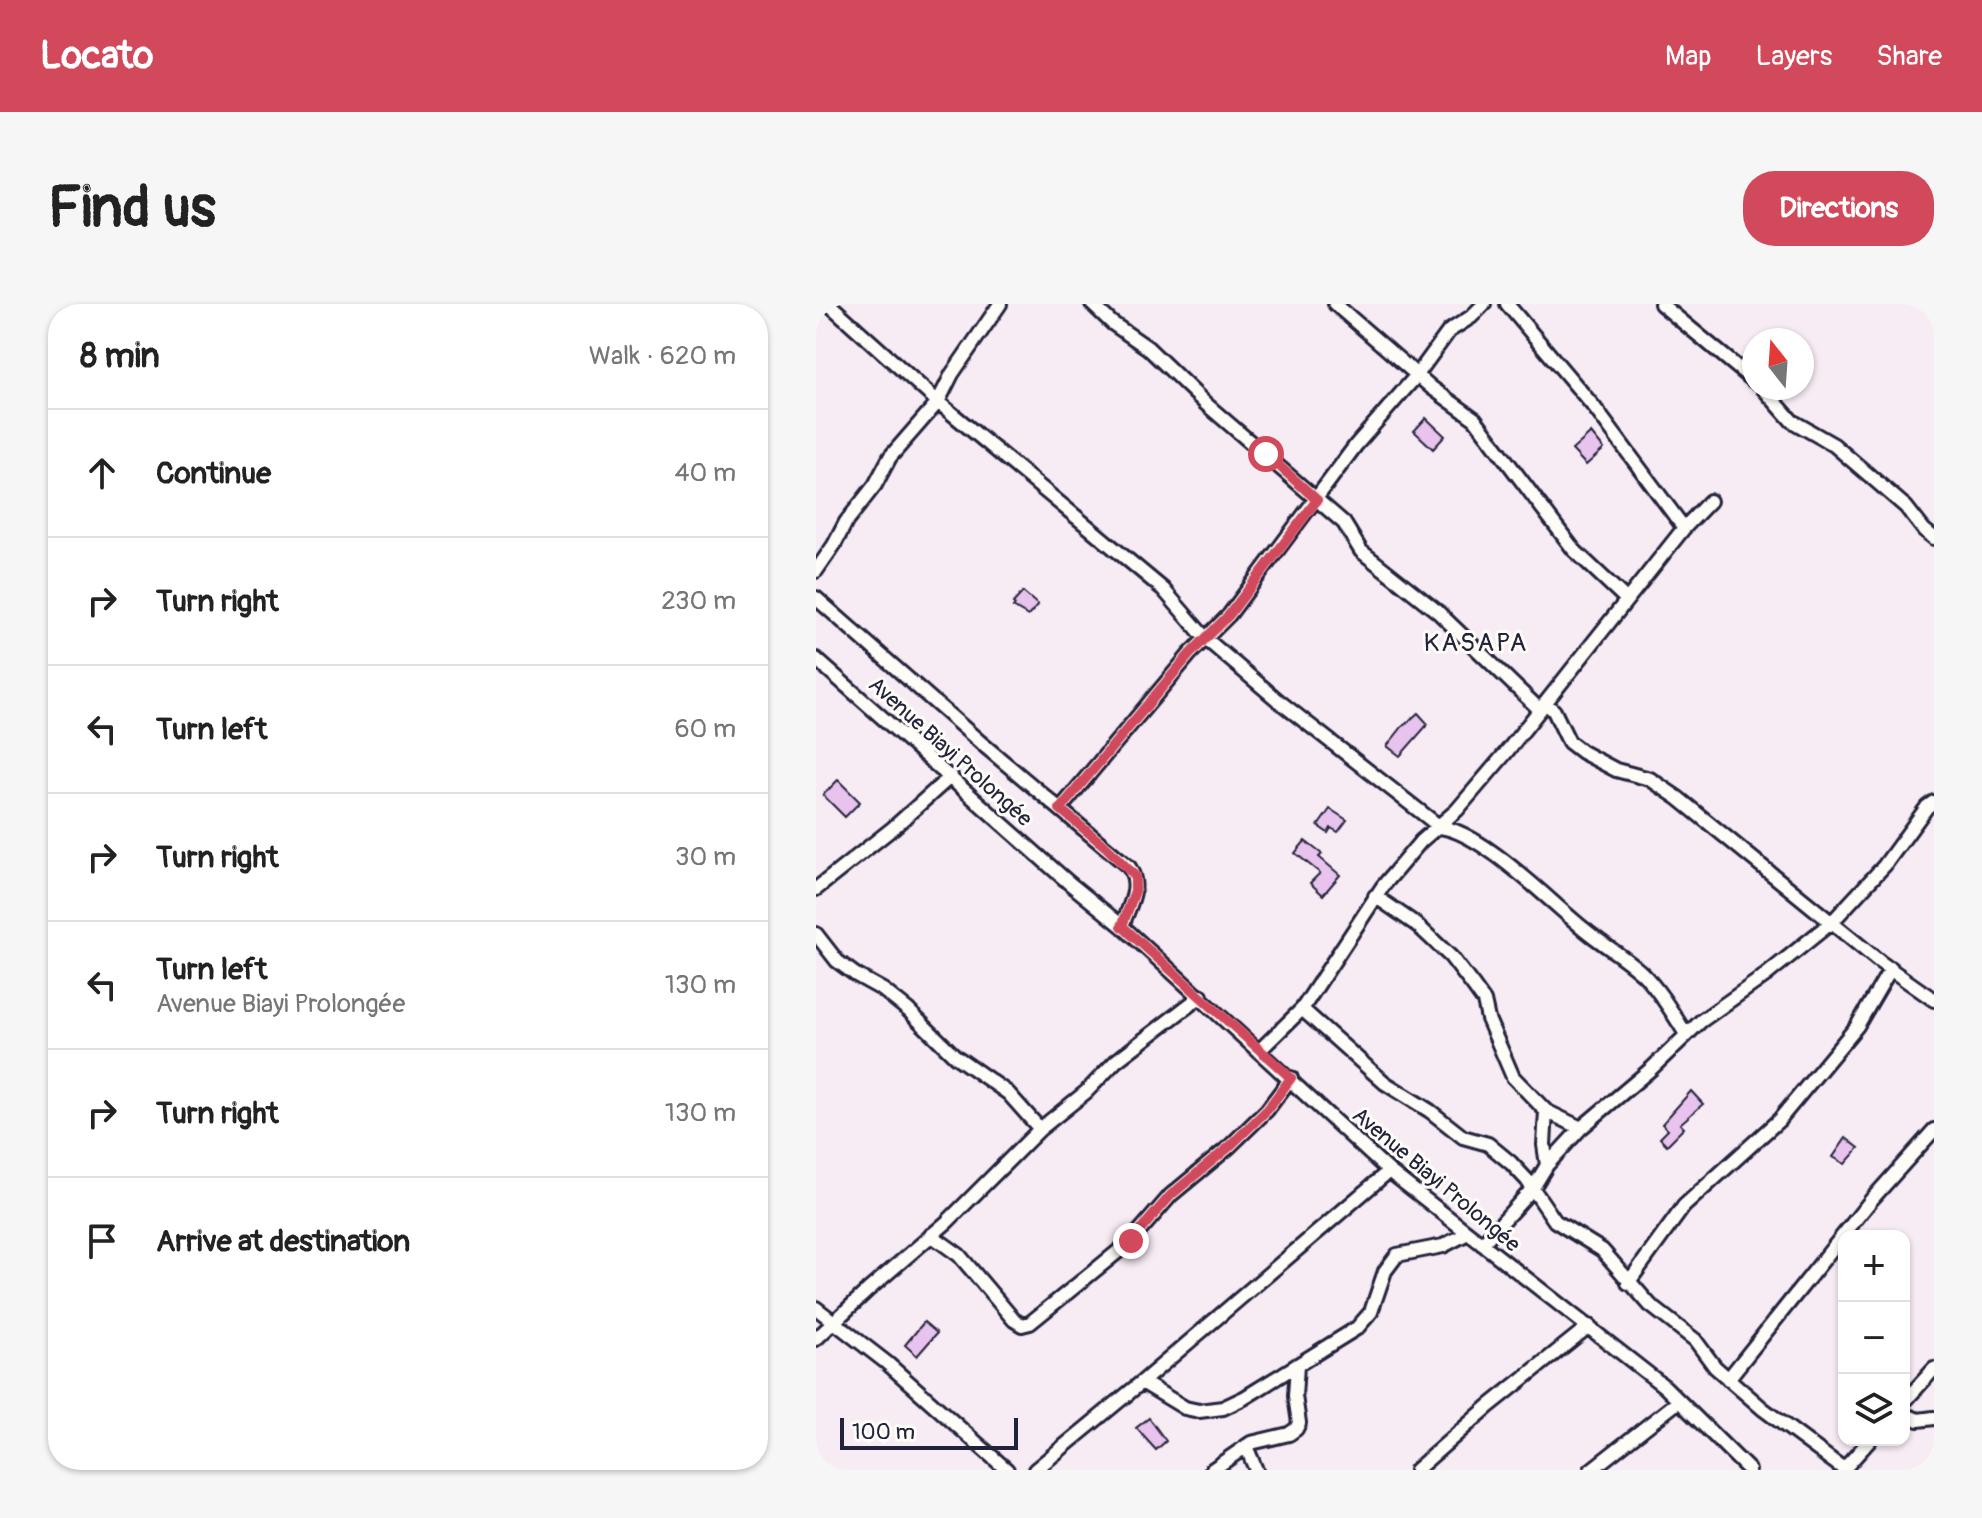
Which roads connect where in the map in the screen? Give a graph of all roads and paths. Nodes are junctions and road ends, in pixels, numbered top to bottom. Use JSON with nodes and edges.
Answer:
{"nodes":[{"id":1,"x":829,"y":304,"type":"edge"},
{"id":2,"x":1000,"y":304,"type":"edge"},
{"id":3,"x":1092,"y":304,"type":"edge"},
{"id":4,"x":1335,"y":304,"type":"edge"},
{"id":5,"x":1484,"y":304,"type":"edge"},
{"id":6,"x":1507,"y":304,"type":"edge"},
{"id":7,"x":1661,"y":304,"type":"edge"},
{"id":8,"x":1742,"y":371,"type":"edge"},
{"id":9,"x":1417,"y":375,"type":"junction"},
{"id":10,"x":1774,"y":400,"type":"edge"},
{"id":11,"x":938,"y":402,"type":"junction"},
{"id":12,"x":1317,"y":500,"type":"junction"},
{"id":13,"x":1710,"y":501,"type":"dead end"},
{"id":14,"x":1684,"y":528,"type":"junction"},
{"id":15,"x":1934,"y":538,"type":"edge"},
{"id":16,"x":816,"y":571,"type":"edge"},
{"id":17,"x":816,"y":598,"type":"edge"},
{"id":18,"x":1627,"y":600,"type":"junction"},
{"id":19,"x":1206,"y":639,"type":"junction"},
{"id":20,"x":816,"y":659,"type":"edge"},
{"id":21,"x":1543,"y":706,"type":"junction"},
{"id":22,"x":951,"y":776,"type":"junction"},
{"id":23,"x":1934,"y":802,"type":"edge"},
{"id":24,"x":1060,"y":809,"type":"junction"},
{"id":25,"x":1440,"y":827,"type":"junction"},
{"id":26,"x":816,"y":889,"type":"edge"},
{"id":27,"x":1375,"y":896,"type":"junction"},
{"id":28,"x":1832,"y":922,"type":"junction"},
{"id":29,"x":1122,"y":926,"type":"junction"},
{"id":30,"x":816,"y":934,"type":"edge"},
{"id":31,"x":1891,"y":968,"type":"junction"},
{"id":32,"x":1201,"y":996,"type":"junction"},
{"id":33,"x":1934,"y":1000,"type":"edge"},
{"id":34,"x":1302,"y":1009,"type":"junction"},
{"id":35,"x":1686,"y":1034,"type":"junction"},
{"id":36,"x":1260,"y":1050,"type":"junction"},
{"id":37,"x":1291,"y":1078,"type":"junction"},
{"id":38,"x":1546,"y":1111,"type":"junction"},
{"id":39,"x":1581,"y":1128,"type":"junction"},
{"id":40,"x":1040,"y":1129,"type":"junction"},
{"id":41,"x":1934,"y":1130,"type":"edge"},
{"id":42,"x":1547,"y":1165,"type":"junction"},
{"id":43,"x":1389,"y":1171,"type":"junction"},
{"id":44,"x":1533,"y":1188,"type":"junction"},
{"id":45,"x":1468,"y":1233,"type":"junction"},
{"id":46,"x":931,"y":1235,"type":"junction"},
{"id":47,"x":1482,"y":1244,"type":"junction"},
{"id":48,"x":1628,"y":1283,"type":"junction"},
{"id":49,"x":816,"y":1308,"type":"edge"},
{"id":50,"x":834,"y":1321,"type":"junction"},
{"id":51,"x":1589,"y":1326,"type":"junction"},
{"id":52,"x":816,"y":1339,"type":"edge"},
{"id":53,"x":1297,"y":1365,"type":"junction"},
{"id":54,"x":1934,"y":1369,"type":"edge"},
{"id":55,"x":1728,"y":1379,"type":"junction"},
{"id":56,"x":1142,"y":1382,"type":"junction"},
{"id":57,"x":1910,"y":1395,"type":"edge"},
{"id":58,"x":1679,"y":1401,"type":"junction"},
{"id":59,"x":1910,"y":1417,"type":"edge"},
{"id":60,"x":1934,"y":1418,"type":"edge"},
{"id":61,"x":1246,"y":1446,"type":"junction"},
{"id":62,"x":1865,"y":1446,"type":"edge"},
{"id":63,"x":1007,"y":1470,"type":"edge"},
{"id":64,"x":1035,"y":1470,"type":"edge"},
{"id":65,"x":1212,"y":1470,"type":"edge"},
{"id":66,"x":1256,"y":1470,"type":"edge"},
{"id":67,"x":1416,"y":1470,"type":"edge"},
{"id":68,"x":1591,"y":1470,"type":"edge"},
{"id":69,"x":1749,"y":1470,"type":"edge"},
{"id":70,"x":1844,"y":1470,"type":"edge"}],
"edges":[{"from":1,"to":11,"type":"street"},
{"from":2,"to":11,"type":"street"},
{"from":3,"to":12,"type":"street"},
{"from":4,"to":9,"type":"street"},
{"from":5,"to":9,"type":"street"},
{"from":6,"to":14,"type":"street"},
{"from":7,"to":8,"type":"street"},
{"from":9,"to":12,"type":"street"},
{"from":9,"to":18,"type":"street"},
{"from":10,"to":15,"type":"street"},
{"from":11,"to":16,"type":"street"},
{"from":11,"to":19,"type":"street"},
{"from":12,"to":19,"type":"street"},
{"from":12,"to":21,"type":"street"},
{"from":13,"to":14,"type":"street"},
{"from":14,"to":18,"type":"street"},
{"from":17,"to":24,"type":"street"},
{"from":18,"to":21,"type":"street"},
{"from":19,"to":24,"type":"street"},
{"from":19,"to":25,"type":"street"},
{"from":20,"to":22,"type":"street","name":"Avenue Biayi Prolongée"},
{"from":21,"to":25,"type":"street"},
{"from":21,"to":28,"type":"street"},
{"from":22,"to":26,"type":"street"},
{"from":22,"to":29,"type":"street","name":"Avenue Biayi Prolongée"},
{"from":23,"to":28,"type":"street"},
{"from":24,"to":29,"type":"street"},
{"from":25,"to":27,"type":"street"},
{"from":25,"to":35,"type":"street"},
{"from":27,"to":34,"type":"street"},
{"from":27,"to":38,"type":"street"},
{"from":28,"to":31,"type":"street"},
{"from":28,"to":35,"type":"street"},
{"from":29,"to":32,"type":"street","name":"Avenue Biayi Prolongée"},
{"from":30,"to":40,"type":"street"},
{"from":31,"to":33,"type":"street"},
{"from":31,"to":48,"type":"street"},
{"from":32,"to":36,"type":"street","name":"Avenue Biayi Prolongée"},
{"from":32,"to":40,"type":"street"},
{"from":34,"to":36,"type":"street"},
{"from":34,"to":44,"type":"street"},
{"from":35,"to":39,"type":"street"},
{"from":36,"to":37,"type":"street","name":"Avenue Biayi Prolongée"},
{"from":37,"to":43,"type":"street","name":"Avenue Biayi Prolongée"},
{"from":37,"to":46,"type":"street"},
{"from":38,"to":39,"type":"street"},
{"from":38,"to":42,"type":"street"},
{"from":39,"to":42,"type":"street"},
{"from":40,"to":46,"type":"street"},
{"from":41,"to":55,"type":"street"},
{"from":42,"to":44,"type":"street"},
{"from":43,"to":45,"type":"street","name":"Avenue Biayi Prolongée"},
{"from":43,"to":56,"type":"street"},
{"from":44,"to":47,"type":"street"},
{"from":44,"to":48,"type":"street"},
{"from":45,"to":47,"type":"street","name":"Avenue Biayi Prolongée"},
{"from":45,"to":53,"type":"street"},
{"from":46,"to":50,"type":"street"},
{"from":47,"to":51,"type":"street","name":"Avenue Biayi Prolongée"},
{"from":48,"to":55,"type":"street"},
{"from":49,"to":50,"type":"street"},
{"from":50,"to":52,"type":"street"},
{"from":50,"to":63,"type":"street"},
{"from":51,"to":58,"type":"street","name":"Avenue Biayi Prolongée"},
{"from":51,"to":67,"type":"street"},
{"from":53,"to":56,"type":"street"},
{"from":53,"to":61,"type":"street"},
{"from":54,"to":57,"type":"street"},
{"from":55,"to":70,"type":"street"},
{"from":56,"to":64,"type":"street"},
{"from":58,"to":68,"type":"street"},
{"from":58,"to":69,"type":"street","name":"Avenue Biayi Prolongée"},
{"from":59,"to":60,"type":"street"},
{"from":61,"to":65,"type":"street"},
{"from":61,"to":66,"type":"street"},
{"from":62,"to":70,"type":"street"}]}
